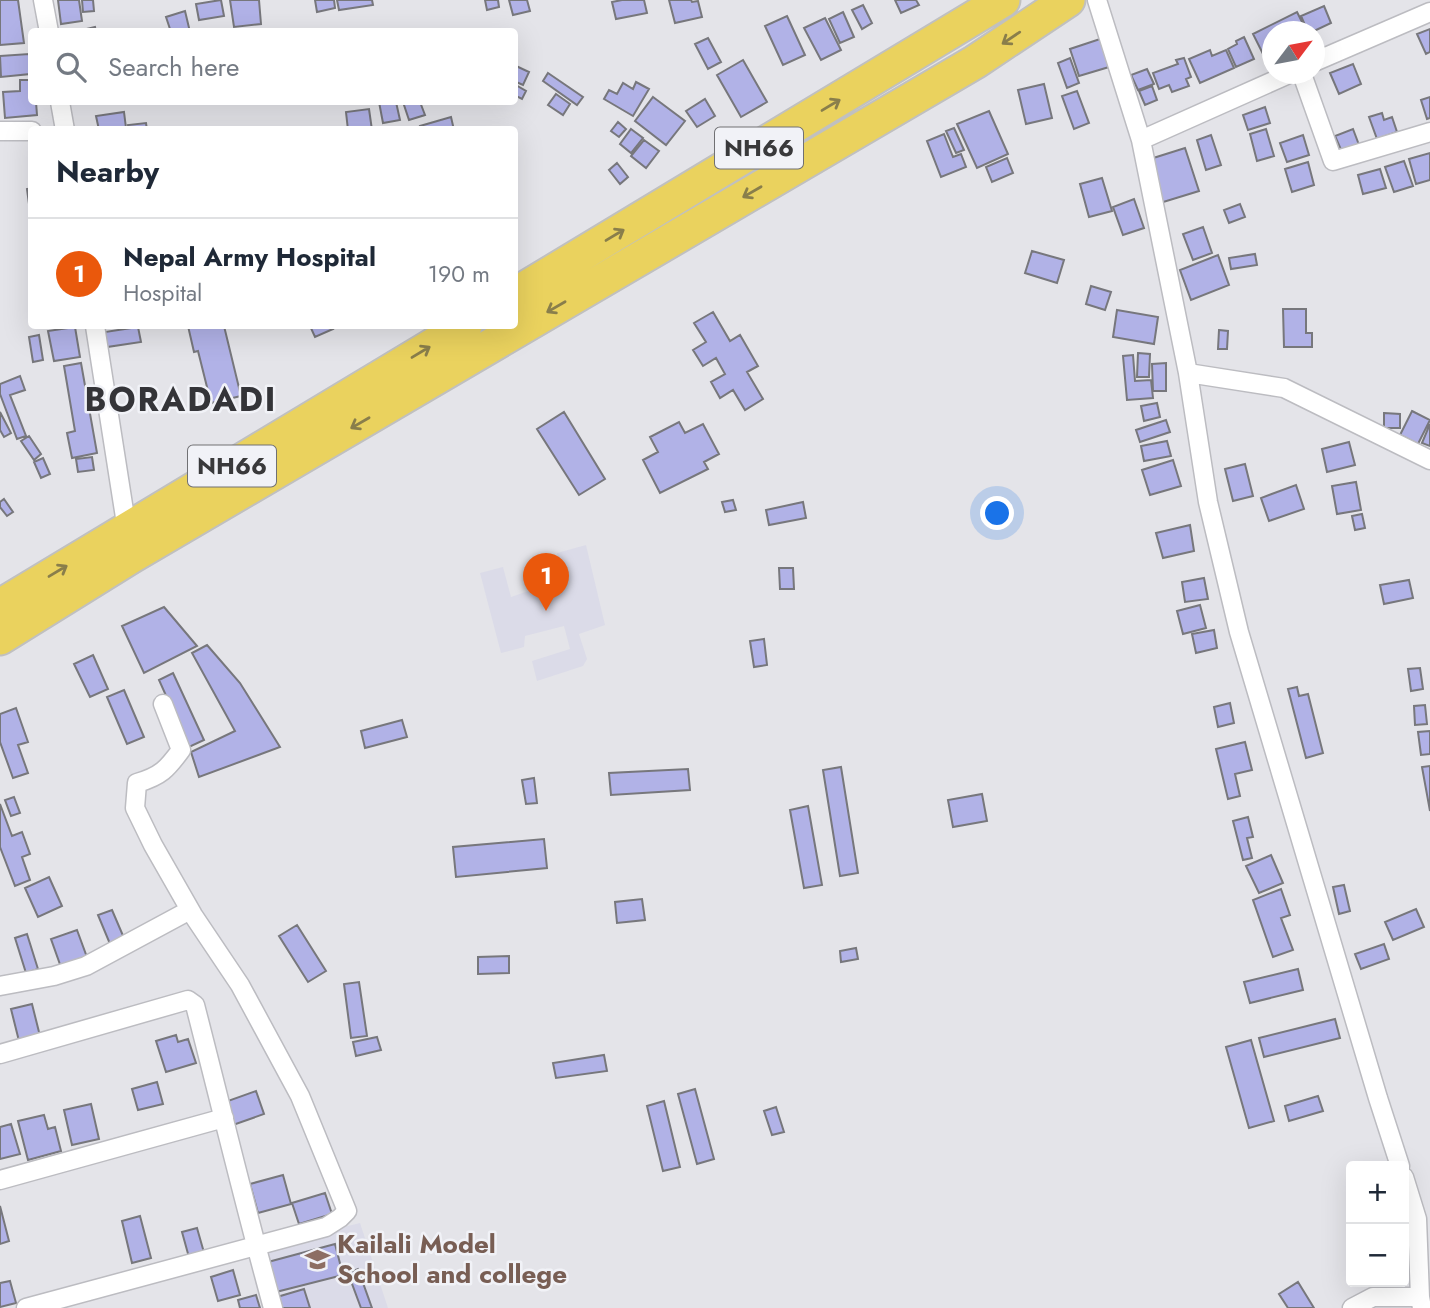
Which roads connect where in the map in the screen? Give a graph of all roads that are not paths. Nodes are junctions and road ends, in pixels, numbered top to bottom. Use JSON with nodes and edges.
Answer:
{"nodes":[{"id":1,"x":43,"y":0,"type":"edge"},
{"id":2,"x":1003,"y":0,"type":"edge"},
{"id":3,"x":1068,"y":0,"type":"edge"},
{"id":4,"x":1097,"y":0,"type":"edge"},
{"id":5,"x":1430,"y":12,"type":"edge"},
{"id":6,"x":48,"y":28,"type":"edge"},
{"id":7,"x":1325,"y":57,"type":"edge"},
{"id":8,"x":1266,"y":84,"type":"edge"},
{"id":9,"x":1306,"y":84,"type":"edge"},
{"id":10,"x":61,"y":105,"type":"edge"},
{"id":11,"x":64,"y":126,"type":"edge"},
{"id":12,"x":0,"y":131,"type":"edge"},
{"id":13,"x":28,"y":131,"type":"edge"},
{"id":14,"x":1430,"y":132,"type":"edge"},
{"id":15,"x":1140,"y":140,"type":"junction"},
{"id":16,"x":518,"y":293,"type":"edge"},
{"id":17,"x":95,"y":329,"type":"edge"},
{"id":18,"x":460,"y":329,"type":"edge"},
{"id":19,"x":1188,"y":373,"type":"junction"},
{"id":20,"x":1430,"y":460,"type":"edge"},
{"id":21,"x":127,"y":530,"type":"junction"},
{"id":22,"x":0,"y":606,"type":"edge"},
{"id":23,"x":0,"y":638,"type":"edge"},
{"id":24,"x":163,"y":704,"type":"dead end"},
{"id":25,"x":191,"y":910,"type":"junction"},
{"id":26,"x":0,"y":986,"type":"edge"},
{"id":27,"x":0,"y":1054,"type":"edge"},
{"id":28,"x":224,"y":1118,"type":"junction"},
{"id":29,"x":1398,"y":1161,"type":"edge"},
{"id":30,"x":0,"y":1180,"type":"edge"},
{"id":31,"x":1409,"y":1187,"type":"edge"},
{"id":32,"x":1423,"y":1216,"type":"edge"},
{"id":33,"x":256,"y":1245,"type":"junction"},
{"id":34,"x":1421,"y":1302,"type":"edge"},
{"id":35,"x":26,"y":1308,"type":"edge"},
{"id":36,"x":273,"y":1308,"type":"edge"},
{"id":37,"x":1352,"y":1308,"type":"edge"}],
"edges":[{"from":1,"to":6,"type":"street"},
{"from":16,"to":2,"type":"highway","number":"NH66","one_way":true},
{"from":3,"to":23,"type":"highway","number":"NH66","one_way":true},
{"from":4,"to":15,"type":"street"},
{"from":5,"to":7,"type":"street"},
{"from":8,"to":15,"type":"street"},
{"from":9,"to":14,"type":"street"},
{"from":10,"to":11,"type":"street"},
{"from":12,"to":13,"type":"street"},
{"from":15,"to":19,"type":"street"},
{"from":17,"to":21,"type":"street"},
{"from":21,"to":18,"type":"highway","number":"NH66","one_way":true},
{"from":19,"to":20,"type":"street"},
{"from":19,"to":29,"type":"street"},
{"from":22,"to":21,"type":"highway","number":"NH66","one_way":true},
{"from":24,"to":25,"type":"street"},
{"from":25,"to":26,"type":"street"},
{"from":25,"to":33,"type":"street"},
{"from":27,"to":28,"type":"street"},
{"from":28,"to":30,"type":"street"},
{"from":28,"to":33,"type":"street"},
{"from":31,"to":32,"type":"street"},
{"from":32,"to":34,"type":"street"},
{"from":33,"to":35,"type":"street"},
{"from":33,"to":36,"type":"street"},
{"from":34,"to":37,"type":"street"}]}
